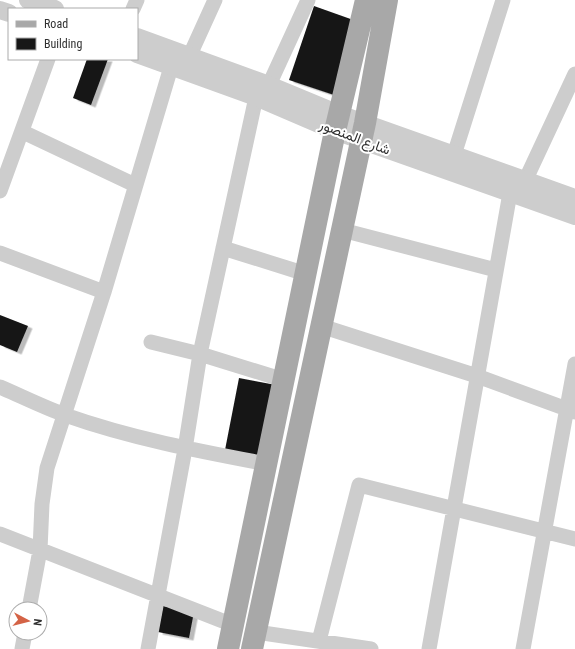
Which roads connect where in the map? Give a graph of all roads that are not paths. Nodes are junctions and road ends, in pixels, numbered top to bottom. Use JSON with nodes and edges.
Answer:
{"nodes":[{"id":1,"x":28,"y":0,"type":"edge"},
{"id":2,"x":215,"y":0,"type":"edge"},
{"id":3,"x":308,"y":0,"type":"edge"},
{"id":4,"x":366,"y":0,"type":"edge"},
{"id":5,"x":387,"y":0,"type":"edge"},
{"id":6,"x":503,"y":0,"type":"edge"},
{"id":7,"x":50,"y":6,"type":"edge"},
{"id":8,"x":138,"y":37,"type":"edge"},
{"id":9,"x":138,"y":54,"type":"edge"},
{"id":10,"x":179,"y":57,"type":"junction"},
{"id":11,"x":48,"y":60,"type":"edge"},
{"id":12,"x":575,"y":74,"type":"edge"},
{"id":13,"x":269,"y":85,"type":"junction"},
{"id":14,"x":256,"y":97,"type":"junction"},
{"id":15,"x":337,"y":122,"type":"junction"},
{"id":16,"x":23,"y":132,"type":"junction"},
{"id":17,"x":363,"y":132,"type":"junction"},
{"id":18,"x":454,"y":155,"type":"junction"},
{"id":19,"x":525,"y":181,"type":"junction"},
{"id":20,"x":135,"y":184,"type":"junction"},
{"id":21,"x":0,"y":191,"type":"edge"},
{"id":22,"x":510,"y":193,"type":"junction"},
{"id":23,"x":575,"y":198,"type":"edge"},
{"id":24,"x":575,"y":216,"type":"edge"},
{"id":25,"x":342,"y":230,"type":"junction"},
{"id":26,"x":223,"y":248,"type":"junction"},
{"id":27,"x":0,"y":253,"type":"edge"},
{"id":28,"x":496,"y":270,"type":"junction"},
{"id":29,"x":306,"y":274,"type":"junction"},
{"id":30,"x":104,"y":292,"type":"junction"},
{"id":31,"x":321,"y":326,"type":"junction"},
{"id":32,"x":151,"y":342,"type":"dead end"},
{"id":33,"x":200,"y":354,"type":"junction"},
{"id":34,"x":575,"y":364,"type":"edge"},
{"id":35,"x":477,"y":376,"type":"junction"},
{"id":36,"x":284,"y":380,"type":"junction"},
{"id":37,"x":0,"y":386,"type":"edge"},
{"id":38,"x":571,"y":410,"type":"edge"},
{"id":39,"x":64,"y":414,"type":"junction"},
{"id":40,"x":185,"y":449,"type":"junction"},
{"id":41,"x":267,"y":464,"type":"junction"},
{"id":42,"x":454,"y":508,"type":"junction"},
{"id":43,"x":545,"y":531,"type":"junction"},
{"id":44,"x":0,"y":534,"type":"edge"},
{"id":45,"x":575,"y":539,"type":"edge"},
{"id":46,"x":40,"y":550,"type":"junction"},
{"id":47,"x":240,"y":591,"type":"junction"},
{"id":48,"x":264,"y":595,"type":"junction"},
{"id":49,"x":158,"y":596,"type":"junction"},
{"id":50,"x":30,"y":601,"type":"edge"},
{"id":51,"x":234,"y":625,"type":"junction"},
{"id":52,"x":254,"y":641,"type":"edge"},
{"id":53,"x":319,"y":642,"type":"junction"},
{"id":54,"x":148,"y":649,"type":"edge"},
{"id":55,"x":228,"y":649,"type":"edge"},
{"id":56,"x":372,"y":649,"type":"edge"},
{"id":57,"x":429,"y":649,"type":"edge"},
{"id":58,"x":523,"y":649,"type":"edge"}],
"edges":[{"from":1,"to":7,"type":"street"},
{"from":2,"to":10,"type":"street"},
{"from":3,"to":13,"type":"street"},
{"from":4,"to":15,"type":"main road"},
{"from":5,"to":17,"type":"main road"},
{"from":6,"to":18,"type":"street"},
{"from":8,"to":10,"type":"street","name":"شارع المنصور"},
{"from":9,"to":10,"type":"street","name":"شارع المنصور"},
{"from":10,"to":13,"type":"street","name":"شارع المنصور"},
{"from":10,"to":14,"type":"street","name":"شارع المنصور"},
{"from":10,"to":20,"type":"street"},
{"from":11,"to":16,"type":"street"},
{"from":12,"to":19,"type":"street"},
{"from":13,"to":14,"type":"street"},
{"from":13,"to":15,"type":"street","name":"شارع المنصور"},
{"from":14,"to":15,"type":"street","name":"شارع المنصور"},
{"from":14,"to":26,"type":"street"},
{"from":15,"to":17,"type":"street","name":"شارع المنصور"},
{"from":15,"to":29,"type":"main road"},
{"from":16,"to":20,"type":"street"},
{"from":16,"to":21,"type":"street"},
{"from":17,"to":18,"type":"street","name":"شارع المنصور"},
{"from":17,"to":22,"type":"street","name":"شارع المنصور"},
{"from":17,"to":25,"type":"main road"},
{"from":18,"to":19,"type":"street","name":"شارع المنصور"},
{"from":19,"to":23,"type":"street","name":"شارع المنصور"},
{"from":20,"to":30,"type":"street"},
{"from":22,"to":24,"type":"street","name":"شارع المنصور"},
{"from":22,"to":28,"type":"street"},
{"from":25,"to":28,"type":"street"},
{"from":25,"to":31,"type":"main road"},
{"from":26,"to":29,"type":"street"},
{"from":26,"to":33,"type":"street"},
{"from":27,"to":30,"type":"street"},
{"from":28,"to":35,"type":"street"},
{"from":29,"to":36,"type":"main road"},
{"from":30,"to":39,"type":"street"},
{"from":31,"to":35,"type":"street"},
{"from":31,"to":48,"type":"main road"},
{"from":32,"to":33,"type":"street"},
{"from":33,"to":36,"type":"street"},
{"from":33,"to":40,"type":"street"},
{"from":34,"to":38,"type":"street"},
{"from":35,"to":38,"type":"street"},
{"from":35,"to":42,"type":"street"},
{"from":36,"to":41,"type":"main road"},
{"from":37,"to":39,"type":"street"},
{"from":38,"to":43,"type":"street"},
{"from":39,"to":40,"type":"street"},
{"from":39,"to":46,"type":"street"},
{"from":40,"to":41,"type":"street"},
{"from":40,"to":49,"type":"street"},
{"from":41,"to":47,"type":"main road"},
{"from":42,"to":43,"type":"street"},
{"from":42,"to":53,"type":"street"},
{"from":42,"to":57,"type":"street"},
{"from":43,"to":45,"type":"street"},
{"from":43,"to":58,"type":"street"},
{"from":44,"to":46,"type":"street"},
{"from":46,"to":49,"type":"street"},
{"from":46,"to":50,"type":"street"},
{"from":47,"to":48,"type":"street"},
{"from":47,"to":51,"type":"main road"},
{"from":48,"to":52,"type":"main road"},
{"from":49,"to":51,"type":"street"},
{"from":49,"to":54,"type":"street"},
{"from":51,"to":55,"type":"main road"},
{"from":52,"to":53,"type":"street"},
{"from":53,"to":56,"type":"street"}]}
